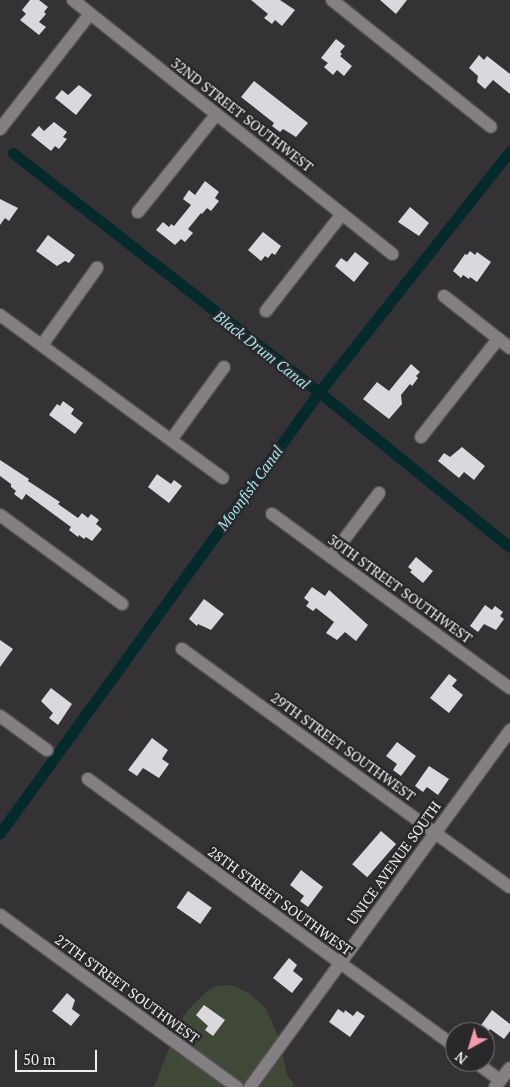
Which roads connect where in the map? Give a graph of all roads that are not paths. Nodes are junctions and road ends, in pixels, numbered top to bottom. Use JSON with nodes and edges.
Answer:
{"nodes":[{"id":1,"x":73,"y":0,"type":"edge"},
{"id":2,"x":332,"y":0,"type":"edge"},
{"id":3,"x":90,"y":14,"type":"junction"},
{"id":4,"x":216,"y":114,"type":"junction"},
{"id":5,"x":491,"y":127,"type":"dead end"},
{"id":6,"x":0,"y":129,"type":"edge"},
{"id":7,"x":138,"y":212,"type":"dead end"},
{"id":8,"x":342,"y":214,"type":"junction"},
{"id":9,"x":392,"y":254,"type":"dead end"},
{"id":10,"x":97,"y":268,"type":"dead end"},
{"id":11,"x":444,"y":296,"type":"dead end"},
{"id":12,"x":266,"y":311,"type":"dead end"},
{"id":13,"x":0,"y":315,"type":"edge"},
{"id":14,"x":498,"y":339,"type":"junction"},
{"id":15,"x":42,"y":345,"type":"junction"},
{"id":16,"x":510,"y":348,"type":"edge"},
{"id":17,"x":224,"y":367,"type":"dead end"},
{"id":18,"x":421,"y":437,"type":"dead end"},
{"id":19,"x":171,"y":440,"type":"junction"},
{"id":20,"x":222,"y":478,"type":"dead end"},
{"id":21,"x":379,"y":493,"type":"dead end"},
{"id":22,"x":272,"y":514,"type":"dead end"},
{"id":23,"x":0,"y":515,"type":"edge"},
{"id":24,"x":331,"y":557,"type":"junction"},
{"id":25,"x":122,"y":604,"type":"dead end"},
{"id":26,"x":182,"y":648,"type":"dead end"},
{"id":27,"x":510,"y":688,"type":"edge"},
{"id":28,"x":0,"y":716,"type":"edge"},
{"id":29,"x":510,"y":730,"type":"edge"},
{"id":30,"x":47,"y":750,"type":"dead end"},
{"id":31,"x":88,"y":778,"type":"dead end"},
{"id":32,"x":435,"y":832,"type":"junction"},
{"id":33,"x":510,"y":887,"type":"edge"},
{"id":34,"x":0,"y":914,"type":"edge"},
{"id":35,"x":340,"y":963,"type":"junction"},
{"id":36,"x":445,"y":1040,"type":"edge"},
{"id":37,"x":510,"y":1068,"type":"edge"},
{"id":38,"x":485,"y":1072,"type":"edge"},
{"id":39,"x":498,"y":1084,"type":"edge"},
{"id":40,"x":236,"y":1087,"type":"edge"},
{"id":41,"x":250,"y":1087,"type":"edge"}],
"edges":[{"from":1,"to":3,"type":"street","name":"32ND STREET SOUTHWEST"},
{"from":2,"to":5,"type":"street"},
{"from":3,"to":4,"type":"street","name":"32ND STREET SOUTHWEST"},
{"from":3,"to":6,"type":"street"},
{"from":4,"to":7,"type":"street"},
{"from":4,"to":8,"type":"street","name":"32ND STREET SOUTHWEST"},
{"from":8,"to":9,"type":"street","name":"32ND STREET SOUTHWEST"},
{"from":8,"to":12,"type":"street"},
{"from":10,"to":15,"type":"street"},
{"from":11,"to":14,"type":"street"},
{"from":13,"to":15,"type":"street"},
{"from":14,"to":16,"type":"street"},
{"from":14,"to":18,"type":"street"},
{"from":15,"to":19,"type":"street"},
{"from":17,"to":19,"type":"street"},
{"from":19,"to":20,"type":"street"},
{"from":21,"to":24,"type":"street"},
{"from":22,"to":24,"type":"street","name":"30TH STREET SOUTHWEST"},
{"from":23,"to":25,"type":"street"},
{"from":24,"to":27,"type":"street","name":"30TH STREET SOUTHWEST"},
{"from":26,"to":32,"type":"street","name":"29TH STREET SOUTHWEST"},
{"from":28,"to":30,"type":"street"},
{"from":29,"to":32,"type":"street","name":"UNICE AVENUE SOUTH"},
{"from":31,"to":35,"type":"street","name":"28TH STREET SOUTHWEST"},
{"from":32,"to":33,"type":"street","name":"29TH STREET SOUTHWEST"},
{"from":32,"to":35,"type":"street","name":"UNICE AVENUE SOUTH"},
{"from":34,"to":40,"type":"street","name":"27TH STREET SOUTHWEST"},
{"from":35,"to":36,"type":"street","name":"28TH STREET SOUTHWEST"},
{"from":35,"to":41,"type":"street","name":"UNICE AVENUE SOUTH"},
{"from":37,"to":39,"type":"street"},
{"from":38,"to":39,"type":"street"}]}
